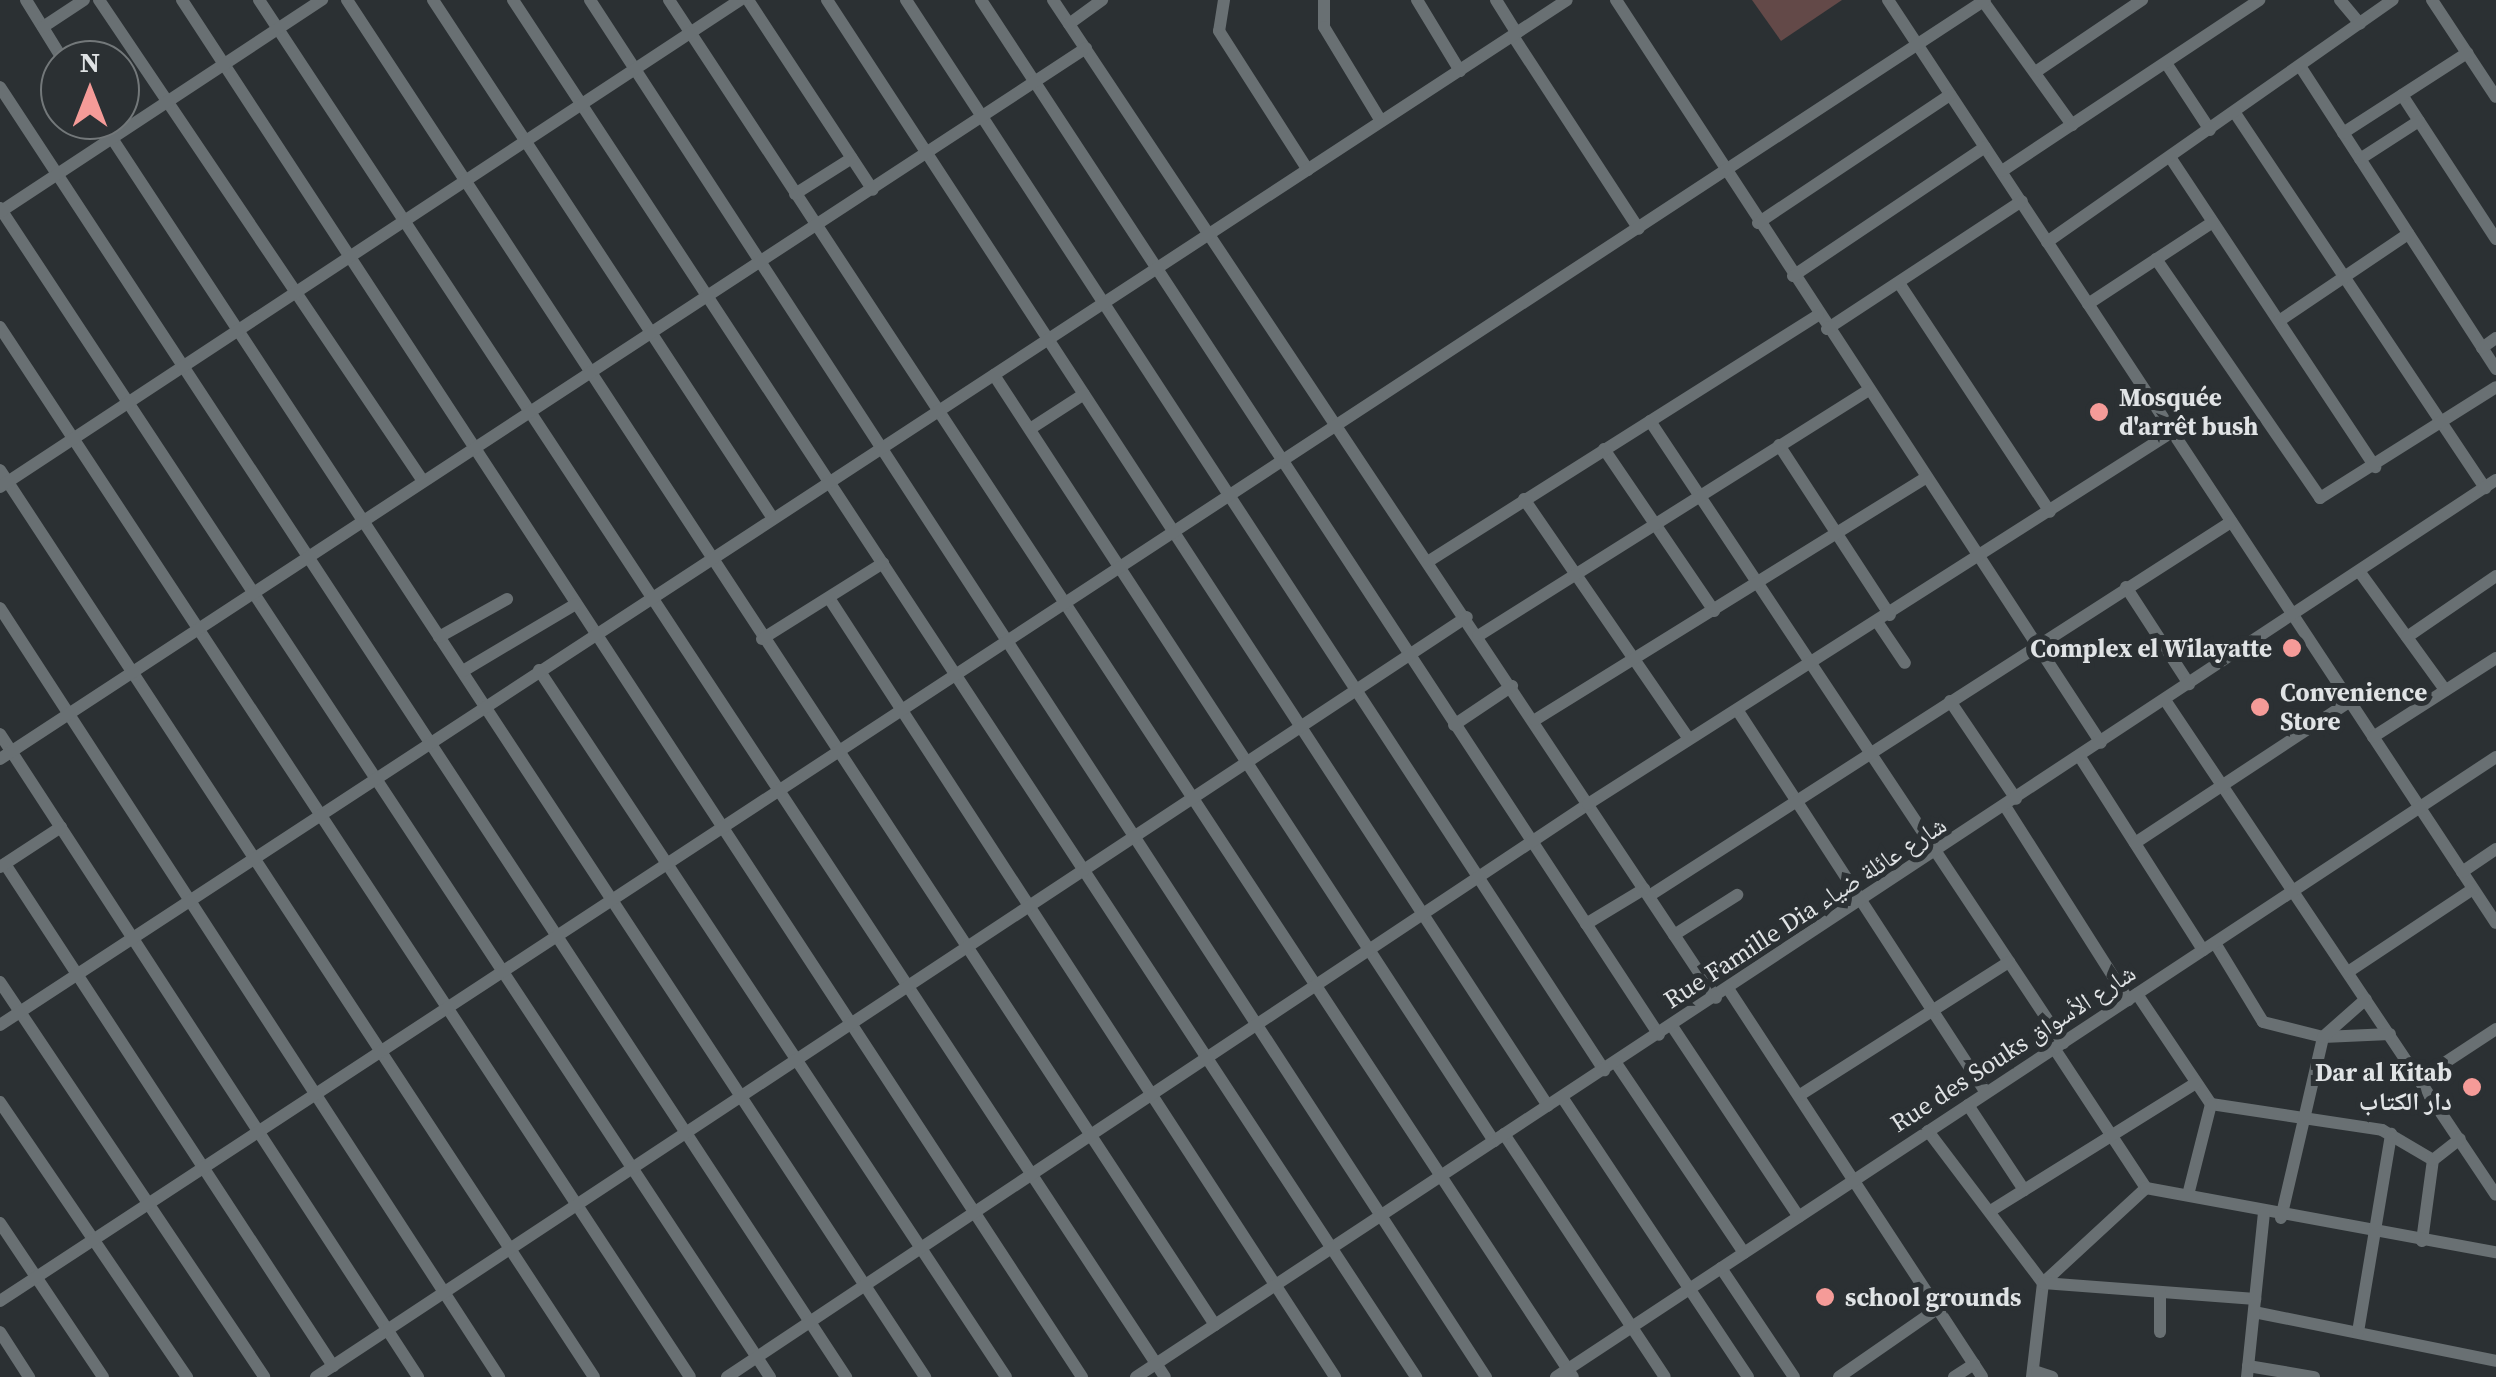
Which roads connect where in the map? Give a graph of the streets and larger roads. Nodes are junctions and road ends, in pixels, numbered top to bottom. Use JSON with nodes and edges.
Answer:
{"nodes":[{"id":1,"x":26,"y":0,"type":"edge"},
{"id":2,"x":84,"y":0,"type":"edge"},
{"id":3,"x":99,"y":0,"type":"edge"},
{"id":4,"x":182,"y":0,"type":"edge"},
{"id":5,"x":259,"y":0,"type":"edge"},
{"id":6,"x":322,"y":0,"type":"edge"},
{"id":7,"x":347,"y":0,"type":"edge"},
{"id":8,"x":433,"y":0,"type":"edge"},
{"id":9,"x":513,"y":0,"type":"edge"},
{"id":10,"x":590,"y":0,"type":"edge"},
{"id":11,"x":670,"y":0,"type":"edge"},
{"id":12,"x":740,"y":0,"type":"edge"},
{"id":13,"x":748,"y":0,"type":"edge"},
{"id":14,"x":827,"y":0,"type":"edge"},
{"id":15,"x":906,"y":0,"type":"edge"},
{"id":16,"x":980,"y":0,"type":"edge"},
{"id":17,"x":1054,"y":0,"type":"edge"},
{"id":18,"x":1102,"y":0,"type":"edge"},
{"id":19,"x":1224,"y":0,"type":"edge"},
{"id":20,"x":1324,"y":0,"type":"edge"},
{"id":21,"x":1417,"y":0,"type":"edge"},
{"id":22,"x":1496,"y":0,"type":"edge"},
{"id":23,"x":1567,"y":0,"type":"edge"},
{"id":24,"x":1616,"y":0,"type":"edge"},
{"id":25,"x":1888,"y":0,"type":"edge"},
{"id":26,"x":1984,"y":0,"type":"edge"},
{"id":27,"x":2142,"y":0,"type":"edge"},
{"id":28,"x":2259,"y":0,"type":"edge"},
{"id":29,"x":2340,"y":0,"type":"edge"},
{"id":30,"x":2393,"y":0,"type":"edge"},
{"id":31,"x":2432,"y":0,"type":"edge"},
{"id":32,"x":1069,"y":24,"type":"junction"},
{"id":33,"x":2360,"y":24,"type":"junction"},
{"id":34,"x":43,"y":28,"type":"junction"},
{"id":35,"x":278,"y":28,"type":"junction"},
{"id":36,"x":692,"y":34,"type":"junction"},
{"id":37,"x":1515,"y":34,"type":"junction"},
{"id":38,"x":50,"y":40,"type":"edge"},
{"id":39,"x":1917,"y":45,"type":"junction"},
{"id":40,"x":1086,"y":48,"type":"junction"},
{"id":41,"x":2467,"y":53,"type":"junction"},
{"id":42,"x":224,"y":63,"type":"junction"},
{"id":43,"x":2166,"y":63,"type":"junction"},
{"id":44,"x":2300,"y":66,"type":"junction"},
{"id":45,"x":635,"y":68,"type":"junction"},
{"id":46,"x":1460,"y":71,"type":"junction"},
{"id":47,"x":2037,"y":72,"type":"junction"},
{"id":48,"x":1034,"y":82,"type":"junction"},
{"id":49,"x":0,"y":87,"type":"edge"},
{"id":50,"x":2402,"y":95,"type":"junction"},
{"id":51,"x":1950,"y":96,"type":"junction"},
{"id":52,"x":2496,"y":97,"type":"edge"},
{"id":53,"x":581,"y":103,"type":"junction"},
{"id":54,"x":165,"y":106,"type":"junction"},
{"id":55,"x":2235,"y":113,"type":"junction"},
{"id":56,"x":983,"y":117,"type":"junction"},
{"id":57,"x":2420,"y":121,"type":"junction"},
{"id":58,"x":140,"y":122,"type":"edge"},
{"id":59,"x":1382,"y":122,"type":"junction"},
{"id":60,"x":2072,"y":125,"type":"junction"},
{"id":61,"x":2210,"y":130,"type":"junction"},
{"id":62,"x":2343,"y":133,"type":"junction"},
{"id":63,"x":110,"y":140,"type":"edge"},
{"id":64,"x":113,"y":140,"type":"edge"},
{"id":65,"x":525,"y":141,"type":"junction"},
{"id":66,"x":1985,"y":147,"type":"junction"},
{"id":67,"x":926,"y":154,"type":"junction"},
{"id":68,"x":2170,"y":157,"type":"junction"},
{"id":69,"x":852,"y":158,"type":"junction"},
{"id":70,"x":2360,"y":160,"type":"junction"},
{"id":71,"x":1308,"y":170,"type":"junction"},
{"id":72,"x":2002,"y":171,"type":"junction"},
{"id":73,"x":1724,"y":172,"type":"junction"},
{"id":74,"x":57,"y":174,"type":"junction"},
{"id":75,"x":461,"y":182,"type":"junction"},
{"id":76,"x":873,"y":190,"type":"junction"},
{"id":77,"x":794,"y":194,"type":"junction"},
{"id":78,"x":2022,"y":201,"type":"junction"},
{"id":79,"x":1,"y":210,"type":"edge"},
{"id":80,"x":402,"y":220,"type":"junction"},
{"id":81,"x":2214,"y":222,"type":"junction"},
{"id":82,"x":1758,"y":223,"type":"junction"},
{"id":83,"x":818,"y":228,"type":"junction"},
{"id":84,"x":1639,"y":228,"type":"junction"},
{"id":85,"x":2408,"y":234,"type":"junction"},
{"id":86,"x":2496,"y":239,"type":"edge"},
{"id":87,"x":1210,"y":240,"type":"junction"},
{"id":88,"x":2047,"y":242,"type":"junction"},
{"id":89,"x":349,"y":253,"type":"junction"},
{"id":90,"x":2156,"y":259,"type":"junction"},
{"id":91,"x":763,"y":262,"type":"junction"},
{"id":92,"x":1156,"y":273,"type":"junction"},
{"id":93,"x":1793,"y":276,"type":"junction"},
{"id":94,"x":2344,"y":277,"type":"junction"},
{"id":95,"x":1899,"y":283,"type":"junction"},
{"id":96,"x":292,"y":290,"type":"junction"},
{"id":97,"x":708,"y":297,"type":"junction"},
{"id":98,"x":2088,"y":304,"type":"junction"},
{"id":99,"x":1108,"y":306,"type":"junction"},
{"id":100,"x":1818,"y":315,"type":"junction"},
{"id":101,"x":2279,"y":321,"type":"junction"},
{"id":102,"x":237,"y":325,"type":"junction"},
{"id":103,"x":0,"y":327,"type":"edge"},
{"id":104,"x":1827,"y":329,"type":"junction"},
{"id":105,"x":653,"y":332,"type":"junction"},
{"id":106,"x":2496,"y":338,"type":"edge"},
{"id":107,"x":1050,"y":342,"type":"junction"},
{"id":108,"x":2482,"y":348,"type":"junction"},
{"id":109,"x":181,"y":363,"type":"junction"},
{"id":110,"x":2496,"y":370,"type":"edge"},
{"id":111,"x":587,"y":373,"type":"junction"},
{"id":112,"x":994,"y":375,"type":"junction"},
{"id":113,"x":2496,"y":387,"type":"edge"},
{"id":114,"x":1868,"y":390,"type":"junction"},
{"id":115,"x":1084,"y":394,"type":"junction"},
{"id":116,"x":129,"y":400,"type":"junction"},
{"id":117,"x":531,"y":410,"type":"junction"},
{"id":118,"x":938,"y":412,"type":"junction"},
{"id":119,"x":1650,"y":421,"type":"junction"},
{"id":120,"x":2442,"y":423,"type":"junction"},
{"id":121,"x":1338,"y":428,"type":"junction"},
{"id":122,"x":1030,"y":429,"type":"junction"},
{"id":123,"x":2172,"y":432,"type":"junction"},
{"id":124,"x":73,"y":438,"type":"junction"},
{"id":125,"x":1779,"y":446,"type":"junction"},
{"id":126,"x":476,"y":447,"type":"junction"},
{"id":127,"x":882,"y":448,"type":"junction"},
{"id":128,"x":1604,"y":449,"type":"junction"},
{"id":129,"x":1282,"y":465,"type":"junction"},
{"id":130,"x":2375,"y":467,"type":"junction"},
{"id":131,"x":1926,"y":478,"type":"junction"},
{"id":132,"x":3,"y":480,"type":"edge"},
{"id":133,"x":423,"y":482,"type":"junction"},
{"id":134,"x":829,"y":482,"type":"junction"},
{"id":135,"x":2490,"y":484,"type":"edge"},
{"id":136,"x":1226,"y":498,"type":"junction"},
{"id":137,"x":1524,"y":499,"type":"junction"},
{"id":138,"x":1699,"y":499,"type":"junction"},
{"id":139,"x":2050,"y":512,"type":"junction"},
{"id":140,"x":772,"y":516,"type":"junction"},
{"id":141,"x":366,"y":519,"type":"junction"},
{"id":142,"x":2231,"y":522,"type":"junction"},
{"id":143,"x":1655,"y":528,"type":"junction"},
{"id":144,"x":1179,"y":531,"type":"junction"},
{"id":145,"x":1837,"y":534,"type":"junction"},
{"id":146,"x":309,"y":556,"type":"junction"},
{"id":147,"x":709,"y":558,"type":"junction"},
{"id":148,"x":1979,"y":558,"type":"junction"},
{"id":149,"x":1428,"y":561,"type":"junction"},
{"id":150,"x":882,"y":563,"type":"junction"},
{"id":151,"x":1120,"y":570,"type":"junction"},
{"id":152,"x":2359,"y":571,"type":"junction"},
{"id":153,"x":1580,"y":576,"type":"junction"},
{"id":154,"x":2496,"y":576,"type":"edge"},
{"id":155,"x":1758,"y":584,"type":"junction"},
{"id":156,"x":2126,"y":587,"type":"junction"},
{"id":157,"x":254,"y":593,"type":"junction"},
{"id":158,"x":648,"y":597,"type":"junction"},
{"id":159,"x":829,"y":598,"type":"junction"},
{"id":160,"x":507,"y":599,"type":"dead end"},
{"id":161,"x":576,"y":604,"type":"junction"},
{"id":162,"x":1066,"y":605,"type":"junction"},
{"id":163,"x":0,"y":608,"type":"edge"},
{"id":164,"x":1714,"y":611,"type":"junction"},
{"id":165,"x":2293,"y":615,"type":"junction"},
{"id":166,"x":1467,"y":617,"type":"junction"},
{"id":167,"x":1884,"y":619,"type":"junction"},
{"id":168,"x":201,"y":628,"type":"junction"},
{"id":169,"x":596,"y":634,"type":"junction"},
{"id":170,"x":1478,"y":636,"type":"junction"},
{"id":171,"x":2408,"y":637,"type":"junction"},
{"id":172,"x":439,"y":638,"type":"junction"},
{"id":173,"x":762,"y":639,"type":"junction"},
{"id":174,"x":1010,"y":641,"type":"junction"},
{"id":175,"x":2038,"y":645,"type":"junction"},
{"id":176,"x":1408,"y":654,"type":"junction"},
{"id":177,"x":1637,"y":658,"type":"junction"},
{"id":178,"x":2496,"y":658,"type":"edge"},
{"id":179,"x":1905,"y":663,"type":"dead end"},
{"id":180,"x":1811,"y":666,"type":"junction"},
{"id":181,"x":539,"y":670,"type":"junction"},
{"id":182,"x":463,"y":671,"type":"junction"},
{"id":183,"x":137,"y":673,"type":"junction"},
{"id":184,"x":957,"y":676,"type":"junction"},
{"id":185,"x":2189,"y":684,"type":"junction"},
{"id":186,"x":1512,"y":686,"type":"junction"},
{"id":187,"x":2446,"y":690,"type":"junction"},
{"id":188,"x":1353,"y":692,"type":"junction"},
{"id":189,"x":2165,"y":700,"type":"junction"},
{"id":190,"x":1950,"y":701,"type":"junction"},
{"id":191,"x":2350,"y":701,"type":"junction"},
{"id":192,"x":485,"y":707,"type":"junction"},
{"id":193,"x":903,"y":711,"type":"junction"},
{"id":194,"x":1738,"y":711,"type":"junction"},
{"id":195,"x":68,"y":715,"type":"junction"},
{"id":196,"x":1535,"y":720,"type":"junction"},
{"id":197,"x":1454,"y":725,"type":"junction"},
{"id":198,"x":1305,"y":728,"type":"junction"},
{"id":199,"x":0,"y":734,"type":"edge"},
{"id":200,"x":2373,"y":737,"type":"junction"},
{"id":201,"x":432,"y":740,"type":"junction"},
{"id":202,"x":1689,"y":740,"type":"junction"},
{"id":203,"x":2101,"y":743,"type":"junction"},
{"id":204,"x":1870,"y":752,"type":"junction"},
{"id":205,"x":838,"y":754,"type":"junction"},
{"id":206,"x":6,"y":755,"type":"edge"},
{"id":207,"x":2080,"y":756,"type":"junction"},
{"id":208,"x":2496,"y":758,"type":"edge"},
{"id":209,"x":1250,"y":764,"type":"junction"},
{"id":210,"x":376,"y":776,"type":"junction"},
{"id":211,"x":2223,"y":785,"type":"junction"},
{"id":212,"x":780,"y":791,"type":"junction"},
{"id":213,"x":1795,"y":800,"type":"junction"},
{"id":214,"x":1194,"y":801,"type":"junction"},
{"id":215,"x":2010,"y":803,"type":"junction"},
{"id":216,"x":1588,"y":804,"type":"junction"},
{"id":217,"x":2420,"y":808,"type":"junction"},
{"id":218,"x":320,"y":814,"type":"junction"},
{"id":219,"x":61,"y":826,"type":"junction"},
{"id":220,"x":724,"y":828,"type":"junction"},
{"id":221,"x":1138,"y":837,"type":"junction"},
{"id":222,"x":1532,"y":842,"type":"junction"},
{"id":223,"x":2135,"y":843,"type":"junction"},
{"id":224,"x":2496,"y":850,"type":"edge"},
{"id":225,"x":1936,"y":852,"type":"junction"},
{"id":226,"x":257,"y":860,"type":"junction"},
{"id":227,"x":671,"y":863,"type":"junction"},
{"id":228,"x":2,"y":865,"type":"edge"},
{"id":229,"x":1085,"y":872,"type":"junction"},
{"id":230,"x":2462,"y":872,"type":"junction"},
{"id":231,"x":1480,"y":878,"type":"junction"},
{"id":232,"x":2474,"y":889,"type":"junction"},
{"id":233,"x":1646,"y":892,"type":"junction"},
{"id":234,"x":2294,"y":892,"type":"junction"},
{"id":235,"x":1737,"y":895,"type":"dead end"},
{"id":236,"x":612,"y":902,"type":"junction"},
{"id":237,"x":1862,"y":902,"type":"junction"},
{"id":238,"x":193,"y":903,"type":"junction"},
{"id":239,"x":1031,"y":908,"type":"junction"},
{"id":240,"x":1425,"y":915,"type":"junction"},
{"id":241,"x":2496,"y":923,"type":"edge"},
{"id":242,"x":1586,"y":924,"type":"junction"},
{"id":243,"x":1674,"y":935,"type":"junction"},
{"id":244,"x":558,"y":937,"type":"junction"},
{"id":245,"x":135,"y":940,"type":"junction"},
{"id":246,"x":2209,"y":946,"type":"junction"},
{"id":247,"x":967,"y":950,"type":"junction"},
{"id":248,"x":1371,"y":952,"type":"junction"},
{"id":249,"x":2010,"y":962,"type":"junction"},
{"id":250,"x":504,"y":972,"type":"junction"},
{"id":251,"x":2348,"y":972,"type":"junction"},
{"id":252,"x":74,"y":974,"type":"junction"},
{"id":253,"x":0,"y":982,"type":"edge"},
{"id":254,"x":908,"y":989,"type":"junction"},
{"id":255,"x":1316,"y":989,"type":"junction"},
{"id":256,"x":1729,"y":990,"type":"junction"},
{"id":257,"x":2132,"y":997,"type":"junction"},
{"id":258,"x":1716,"y":998,"type":"junction"},
{"id":259,"x":2366,"y":998,"type":"junction"},
{"id":260,"x":449,"y":1009,"type":"junction"},
{"id":261,"x":1933,"y":1012,"type":"junction"},
{"id":262,"x":20,"y":1013,"type":"junction"},
{"id":263,"x":0,"y":1026,"type":"edge"},
{"id":264,"x":852,"y":1026,"type":"junction"},
{"id":265,"x":1262,"y":1026,"type":"junction"},
{"id":266,"x":1672,"y":1026,"type":"junction"},
{"id":267,"x":2496,"y":1029,"type":"edge"},
{"id":268,"x":2390,"y":1034,"type":"junction"},
{"id":269,"x":1659,"y":1035,"type":"junction"},
{"id":270,"x":2323,"y":1037,"type":"junction"},
{"id":271,"x":2058,"y":1046,"type":"junction"},
{"id":272,"x":383,"y":1052,"type":"junction"},
{"id":273,"x":798,"y":1062,"type":"junction"},
{"id":274,"x":1209,"y":1062,"type":"junction"},
{"id":275,"x":1610,"y":1066,"type":"junction"},
{"id":276,"x":2420,"y":1079,"type":"junction"},
{"id":277,"x":2196,"y":1083,"type":"junction"},
{"id":278,"x":1986,"y":1093,"type":"junction"},
{"id":279,"x":317,"y":1094,"type":"junction"},
{"id":280,"x":1800,"y":1095,"type":"junction"},
{"id":281,"x":1562,"y":1097,"type":"junction"},
{"id":282,"x":743,"y":1098,"type":"junction"},
{"id":283,"x":1154,"y":1098,"type":"junction"},
{"id":284,"x":0,"y":1102,"type":"edge"},
{"id":285,"x":2211,"y":1104,"type":"junction"},
{"id":286,"x":1968,"y":1105,"type":"junction"},
{"id":287,"x":1548,"y":1106,"type":"junction"},
{"id":288,"x":2300,"y":1116,"type":"junction"},
{"id":289,"x":261,"y":1131,"type":"junction"},
{"id":290,"x":1928,"y":1131,"type":"junction"},
{"id":291,"x":688,"y":1134,"type":"junction"},
{"id":292,"x":2391,"y":1134,"type":"junction"},
{"id":293,"x":1499,"y":1137,"type":"junction"},
{"id":294,"x":2111,"y":1138,"type":"junction"},
{"id":295,"x":2460,"y":1139,"type":"junction"},
{"id":296,"x":1093,"y":1140,"type":"junction"},
{"id":297,"x":2433,"y":1160,"type":"junction"},
{"id":298,"x":634,"y":1170,"type":"junction"},
{"id":299,"x":206,"y":1171,"type":"junction"},
{"id":300,"x":1438,"y":1176,"type":"junction"},
{"id":301,"x":1033,"y":1179,"type":"junction"},
{"id":302,"x":1854,"y":1181,"type":"junction"},
{"id":303,"x":2146,"y":1188,"type":"junction"},
{"id":304,"x":2024,"y":1190,"type":"junction"},
{"id":305,"x":2188,"y":1195,"type":"junction"},
{"id":306,"x":2496,"y":1195,"type":"edge"},
{"id":307,"x":148,"y":1206,"type":"junction"},
{"id":308,"x":577,"y":1207,"type":"junction"},
{"id":309,"x":1992,"y":1210,"type":"junction"},
{"id":310,"x":2264,"y":1213,"type":"junction"},
{"id":311,"x":1380,"y":1215,"type":"junction"},
{"id":312,"x":976,"y":1216,"type":"junction"},
{"id":313,"x":1799,"y":1217,"type":"junction"},
{"id":314,"x":2281,"y":1218,"type":"junction"},
{"id":315,"x":0,"y":1223,"type":"edge"},
{"id":316,"x":2375,"y":1235,"type":"junction"},
{"id":317,"x":96,"y":1239,"type":"junction"},
{"id":318,"x":2422,"y":1241,"type":"junction"},
{"id":319,"x":1331,"y":1248,"type":"junction"},
{"id":320,"x":510,"y":1251,"type":"junction"},
{"id":321,"x":922,"y":1251,"type":"junction"},
{"id":322,"x":2496,"y":1252,"type":"edge"},
{"id":323,"x":1744,"y":1253,"type":"junction"},
{"id":324,"x":1722,"y":1268,"type":"junction"},
{"id":325,"x":36,"y":1277,"type":"junction"},
{"id":326,"x":2043,"y":1283,"type":"junction"},
{"id":327,"x":1275,"y":1285,"type":"junction"},
{"id":328,"x":866,"y":1287,"type":"junction"},
{"id":329,"x":1690,"y":1289,"type":"junction"},
{"id":330,"x":2160,"y":1292,"type":"junction"},
{"id":331,"x":444,"y":1293,"type":"junction"},
{"id":332,"x":0,"y":1301,"type":"edge"},
{"id":333,"x":2254,"y":1306,"type":"junction"},
{"id":334,"x":1937,"y":1309,"type":"junction"},
{"id":335,"x":810,"y":1323,"type":"junction"},
{"id":336,"x":1214,"y":1325,"type":"junction"},
{"id":337,"x":1632,"y":1327,"type":"junction"},
{"id":338,"x":388,"y":1330,"type":"junction"},
{"id":339,"x":0,"y":1332,"type":"edge"},
{"id":340,"x":2160,"y":1332,"type":"dead end"},
{"id":341,"x":2358,"y":1332,"type":"junction"},
{"id":342,"x":757,"y":1358,"type":"junction"},
{"id":343,"x":2496,"y":1362,"type":"edge"},
{"id":344,"x":1156,"y":1364,"type":"junction"},
{"id":345,"x":1974,"y":1364,"type":"junction"},
{"id":346,"x":333,"y":1366,"type":"junction"},
{"id":347,"x":2248,"y":1372,"type":"edge"},
{"id":348,"x":1566,"y":1374,"type":"edge"},
{"id":349,"x":2034,"y":1374,"type":"edge"},
{"id":350,"x":29,"y":1377,"type":"edge"},
{"id":351,"x":104,"y":1377,"type":"edge"},
{"id":352,"x":188,"y":1377,"type":"edge"},
{"id":353,"x":264,"y":1377,"type":"edge"},
{"id":354,"x":316,"y":1377,"type":"edge"},
{"id":355,"x":418,"y":1377,"type":"edge"},
{"id":356,"x":499,"y":1377,"type":"edge"},
{"id":357,"x":594,"y":1377,"type":"edge"},
{"id":358,"x":690,"y":1377,"type":"edge"},
{"id":359,"x":727,"y":1377,"type":"edge"},
{"id":360,"x":770,"y":1377,"type":"edge"},
{"id":361,"x":846,"y":1377,"type":"edge"},
{"id":362,"x":926,"y":1377,"type":"edge"},
{"id":363,"x":1006,"y":1377,"type":"edge"},
{"id":364,"x":1082,"y":1377,"type":"edge"},
{"id":365,"x":1136,"y":1377,"type":"edge"},
{"id":366,"x":1165,"y":1377,"type":"edge"},
{"id":367,"x":1335,"y":1377,"type":"edge"},
{"id":368,"x":1416,"y":1377,"type":"edge"},
{"id":369,"x":1486,"y":1377,"type":"edge"},
{"id":370,"x":1665,"y":1377,"type":"edge"},
{"id":371,"x":1748,"y":1377,"type":"edge"},
{"id":372,"x":1794,"y":1377,"type":"edge"},
{"id":373,"x":1839,"y":1377,"type":"edge"},
{"id":374,"x":1954,"y":1377,"type":"edge"},
{"id":375,"x":1982,"y":1377,"type":"edge"},
{"id":376,"x":2052,"y":1377,"type":"edge"},
{"id":377,"x":2310,"y":1377,"type":"edge"}],
"edges":[{"from":1,"to":34,"type":"street"},
{"from":2,"to":34,"type":"street"},
{"from":3,"to":54,"type":"street"},
{"from":4,"to":42,"type":"street"},
{"from":5,"to":35,"type":"street"},
{"from":6,"to":35,"type":"street"},
{"from":7,"to":75,"type":"street"},
{"from":8,"to":65,"type":"street"},
{"from":9,"to":53,"type":"street"},
{"from":10,"to":45,"type":"street"},
{"from":11,"to":36,"type":"street"},
{"from":12,"to":36,"type":"street"},
{"from":13,"to":69,"type":"street"},
{"from":14,"to":67,"type":"street"},
{"from":15,"to":56,"type":"street"},
{"from":16,"to":48,"type":"street"},
{"from":17,"to":32,"type":"street"},
{"from":18,"to":32,"type":"street"},
{"from":19,"to":71,"type":"street"},
{"from":20,"to":59,"type":"street"},
{"from":21,"to":46,"type":"street"},
{"from":22,"to":37,"type":"street"},
{"from":23,"to":37,"type":"street"},
{"from":24,"to":73,"type":"street"},
{"from":25,"to":39,"type":"street"},
{"from":26,"to":39,"type":"street"},
{"from":26,"to":47,"type":"street"},
{"from":27,"to":47,"type":"street"},
{"from":28,"to":43,"type":"street"},
{"from":29,"to":33,"type":"street"},
{"from":30,"to":33,"type":"street"},
{"from":31,"to":41,"type":"street"},
{"from":32,"to":40,"type":"street"},
{"from":33,"to":44,"type":"street"},
{"from":34,"to":38,"type":"street"},
{"from":35,"to":42,"type":"street"},
{"from":35,"to":80,"type":"street"},
{"from":36,"to":45,"type":"street"},
{"from":36,"to":77,"type":"street"},
{"from":37,"to":46,"type":"street"},
{"from":37,"to":84,"type":"street"},
{"from":39,"to":51,"type":"street"},
{"from":39,"to":73,"type":"street"},
{"from":40,"to":48,"type":"street"},
{"from":40,"to":87,"type":"street"},
{"from":41,"to":50,"type":"street"},
{"from":41,"to":52,"type":"street"},
{"from":42,"to":54,"type":"street"},
{"from":42,"to":89,"type":"street"},
{"from":43,"to":60,"type":"street"},
{"from":43,"to":61,"type":"street"},
{"from":44,"to":55,"type":"street"},
{"from":44,"to":62,"type":"street"},
{"from":45,"to":53,"type":"street"},
{"from":45,"to":91,"type":"street"},
{"from":46,"to":59,"type":"street"},
{"from":47,"to":60,"type":"street"},
{"from":48,"to":56,"type":"street"},
{"from":48,"to":92,"type":"street"},
{"from":49,"to":74,"type":"street"},
{"from":50,"to":57,"type":"street"},
{"from":50,"to":62,"type":"street"},
{"from":51,"to":66,"type":"street"},
{"from":51,"to":82,"type":"street"},
{"from":53,"to":65,"type":"street"},
{"from":53,"to":97,"type":"street"},
{"from":54,"to":58,"type":"street"},
{"from":54,"to":96,"type":"street"},
{"from":55,"to":61,"type":"street"},
{"from":55,"to":94,"type":"street"},
{"from":56,"to":67,"type":"street"},
{"from":56,"to":99,"type":"street"},
{"from":57,"to":70,"type":"street"},
{"from":57,"to":86,"type":"street"},
{"from":59,"to":71,"type":"street"},
{"from":60,"to":72,"type":"street"},
{"from":61,"to":68,"type":"street"},
{"from":62,"to":70,"type":"street"},
{"from":63,"to":74,"type":"street"},
{"from":64,"to":102,"type":"street"},
{"from":65,"to":75,"type":"street"},
{"from":65,"to":105,"type":"street"},
{"from":66,"to":72,"type":"street"},
{"from":66,"to":93,"type":"street"},
{"from":67,"to":76,"type":"street"},
{"from":67,"to":107,"type":"street"},
{"from":68,"to":81,"type":"street"},
{"from":68,"to":88,"type":"street"},
{"from":69,"to":76,"type":"street"},
{"from":69,"to":77,"type":"street"},
{"from":70,"to":85,"type":"street"},
{"from":71,"to":87,"type":"street"},
{"from":72,"to":78,"type":"street"},
{"from":73,"to":82,"type":"street"},
{"from":73,"to":84,"type":"street"},
{"from":74,"to":79,"type":"street"},
{"from":74,"to":109,"type":"street"},
{"from":75,"to":80,"type":"street"},
{"from":75,"to":111,"type":"street"},
{"from":76,"to":83,"type":"street"},
{"from":77,"to":83,"type":"street"},
{"from":78,"to":88,"type":"street"},
{"from":78,"to":95,"type":"street"},
{"from":79,"to":116,"type":"street"},
{"from":80,"to":89,"type":"street"},
{"from":80,"to":117,"type":"street"},
{"from":81,"to":90,"type":"street"},
{"from":81,"to":101,"type":"street"},
{"from":82,"to":93,"type":"street"},
{"from":83,"to":91,"type":"street"},
{"from":83,"to":118,"type":"street"},
{"from":84,"to":121,"type":"street"},
{"from":85,"to":94,"type":"street"},
{"from":85,"to":108,"type":"street"},
{"from":87,"to":92,"type":"street"},
{"from":87,"to":121,"type":"street"},
{"from":88,"to":98,"type":"street"},
{"from":89,"to":96,"type":"street"},
{"from":89,"to":126,"type":"street"},
{"from":90,"to":98,"type":"street"},
{"from":90,"to":130,"type":"street"},
{"from":91,"to":97,"type":"street"},
{"from":91,"to":127,"type":"street"},
{"from":92,"to":99,"type":"street"},
{"from":92,"to":129,"type":"street"},
{"from":93,"to":100,"type":"street"},
{"from":94,"to":101,"type":"street"},
{"from":94,"to":120,"type":"street"},
{"from":95,"to":104,"type":"street"},
{"from":95,"to":139,"type":"street"},
{"from":96,"to":102,"type":"street"},
{"from":96,"to":133,"type":"street"},
{"from":97,"to":105,"type":"street"},
{"from":97,"to":134,"type":"street"},
{"from":98,"to":123,"type":"street"},
{"from":99,"to":107,"type":"street"},
{"from":99,"to":136,"type":"street"},
{"from":100,"to":104,"type":"street"},
{"from":100,"to":119,"type":"street"},
{"from":101,"to":130,"type":"street"},
{"from":102,"to":109,"type":"street"},
{"from":102,"to":141,"type":"street"},
{"from":103,"to":124,"type":"street"},
{"from":104,"to":114,"type":"street"},
{"from":105,"to":111,"type":"street"},
{"from":105,"to":140,"type":"street"},
{"from":106,"to":108,"type":"street"},
{"from":107,"to":112,"type":"street"},
{"from":107,"to":115,"type":"street"},
{"from":108,"to":110,"type":"street"},
{"from":109,"to":116,"type":"street"},
{"from":109,"to":146,"type":"street"},
{"from":111,"to":117,"type":"street"},
{"from":111,"to":147,"type":"street"},
{"from":112,"to":118,"type":"street"},
{"from":112,"to":122,"type":"street"},
{"from":113,"to":120,"type":"street"},
{"from":114,"to":125,"type":"street"},
{"from":114,"to":131,"type":"street"},
{"from":115,"to":122,"type":"street"},
{"from":115,"to":144,"type":"street"},
{"from":116,"to":124,"type":"street"},
{"from":116,"to":157,"type":"street"},
{"from":117,"to":126,"type":"street"},
{"from":117,"to":158,"type":"street"},
{"from":118,"to":127,"type":"street"},
{"from":118,"to":162,"type":"street"},
{"from":119,"to":128,"type":"street"},
{"from":119,"to":138,"type":"street"},
{"from":120,"to":130,"type":"street"},
{"from":120,"to":135,"type":"street"},
{"from":121,"to":129,"type":"street"},
{"from":121,"to":149,"type":"street"},
{"from":122,"to":151,"type":"street"},
{"from":123,"to":139,"type":"street"},
{"from":123,"to":142,"type":"street"},
{"from":124,"to":132,"type":"street"},
{"from":124,"to":168,"type":"street"},
{"from":125,"to":138,"type":"street"},
{"from":125,"to":145,"type":"street"},
{"from":126,"to":133,"type":"street"},
{"from":126,"to":161,"type":"street"},
{"from":127,"to":134,"type":"street"},
{"from":127,"to":174,"type":"street"},
{"from":128,"to":137,"type":"street"},
{"from":128,"to":143,"type":"street"},
{"from":129,"to":136,"type":"street"},
{"from":129,"to":176,"type":"street"},
{"from":131,"to":145,"type":"street"},
{"from":131,"to":148,"type":"street"},
{"from":132,"to":183,"type":"street"},
{"from":133,"to":141,"type":"street"},
{"from":134,"to":140,"type":"street"},
{"from":134,"to":150,"type":"street"},
{"from":135,"to":152,"type":"street","name":"Rue Famille Dia شارع عائلة ضياء"},
{"from":136,"to":144,"type":"street"},
{"from":136,"to":188,"type":"street"},
{"from":137,"to":149,"type":"street"},
{"from":137,"to":153,"type":"street"},
{"from":138,"to":143,"type":"street"},
{"from":138,"to":155,"type":"street"},
{"from":139,"to":148,"type":"street"},
{"from":140,"to":147,"type":"street"},
{"from":141,"to":146,"type":"street"},
{"from":141,"to":172,"type":"street"},
{"from":142,"to":156,"type":"street"},
{"from":142,"to":165,"type":"street"},
{"from":143,"to":153,"type":"street"},
{"from":143,"to":164,"type":"street"},
{"from":144,"to":151,"type":"street"},
{"from":144,"to":198,"type":"street"},
{"from":145,"to":155,"type":"street"},
{"from":145,"to":167,"type":"street"},
{"from":146,"to":157,"type":"street"},
{"from":146,"to":201,"type":"street"},
{"from":147,"to":158,"type":"street"},
{"from":147,"to":173,"type":"street"},
{"from":148,"to":167,"type":"street"},
{"from":148,"to":175,"type":"street"},
{"from":149,"to":166,"type":"street"},
{"from":150,"to":159,"type":"street"},
{"from":150,"to":184,"type":"street"},
{"from":151,"to":162,"type":"street"},
{"from":151,"to":209,"type":"street"},
{"from":152,"to":165,"type":"street","name":"Rue Famille Dia شارع عائلة ضياء"},
{"from":152,"to":171,"type":"street"},
{"from":153,"to":170,"type":"street"},
{"from":153,"to":177,"type":"street"},
{"from":154,"to":171,"type":"street"},
{"from":155,"to":164,"type":"street"},
{"from":155,"to":180,"type":"street"},
{"from":156,"to":175,"type":"street"},
{"from":156,"to":185,"type":"street"},
{"from":157,"to":168,"type":"street"},
{"from":157,"to":210,"type":"street"},
{"from":158,"to":169,"type":"street"},
{"from":158,"to":212,"type":"street"},
{"from":159,"to":173,"type":"street"},
{"from":159,"to":193,"type":"street"},
{"from":160,"to":172,"type":"street"},
{"from":161,"to":169,"type":"street"},
{"from":161,"to":182,"type":"street"},
{"from":162,"to":174,"type":"street"},
{"from":162,"to":214,"type":"street"},
{"from":163,"to":195,"type":"street"},
{"from":164,"to":177,"type":"street"},
{"from":165,"to":185,"type":"street","name":"Rue Famille Dia شارع عائلة ضياء"},
{"from":165,"to":191,"type":"street"},
{"from":166,"to":170,"type":"street"},
{"from":166,"to":176,"type":"street"},
{"from":167,"to":179,"type":"street"},
{"from":167,"to":180,"type":"street"},
{"from":168,"to":183,"type":"street"},
{"from":168,"to":218,"type":"street"},
{"from":169,"to":181,"type":"street"},
{"from":169,"to":220,"type":"street"},
{"from":170,"to":186,"type":"street"},
{"from":171,"to":187,"type":"street"},
{"from":172,"to":182,"type":"street"},
{"from":173,"to":205,"type":"street"},
{"from":174,"to":184,"type":"street"},
{"from":174,"to":221,"type":"street"},
{"from":175,"to":190,"type":"street"},
{"from":175,"to":203,"type":"street"},
{"from":176,"to":188,"type":"street"},
{"from":176,"to":197,"type":"street"},
{"from":177,"to":196,"type":"street"},
{"from":177,"to":202,"type":"street"},
{"from":178,"to":187,"type":"street"},
{"from":180,"to":194,"type":"street"},
{"from":180,"to":204,"type":"street"},
{"from":181,"to":192,"type":"street"},
{"from":181,"to":227,"type":"street"},
{"from":182,"to":192,"type":"street"},
{"from":183,"to":195,"type":"street"},
{"from":183,"to":226,"type":"street"},
{"from":184,"to":193,"type":"street"},
{"from":184,"to":229,"type":"street"},
{"from":185,"to":189,"type":"street","name":"Rue Famille Dia شارع عائلة ضياء"},
{"from":186,"to":196,"type":"street"},
{"from":186,"to":197,"type":"street"},
{"from":187,"to":200,"type":"street"},
{"from":188,"to":198,"type":"street"},
{"from":188,"to":231,"type":"street"},
{"from":189,"to":203,"type":"street","name":"Rue Famille Dia شارع عائلة ضياء"},
{"from":189,"to":211,"type":"street"},
{"from":190,"to":204,"type":"street"},
{"from":190,"to":215,"type":"street"},
{"from":191,"to":200,"type":"street"},
{"from":191,"to":211,"type":"street"},
{"from":192,"to":201,"type":"street"},
{"from":192,"to":236,"type":"street"},
{"from":193,"to":205,"type":"street"},
{"from":193,"to":239,"type":"street"},
{"from":194,"to":202,"type":"street"},
{"from":194,"to":213,"type":"street"},
{"from":195,"to":206,"type":"street"},
{"from":195,"to":238,"type":"street"},
{"from":196,"to":216,"type":"street"},
{"from":197,"to":222,"type":"street"},
{"from":198,"to":209,"type":"street"},
{"from":198,"to":240,"type":"street"},
{"from":199,"to":206,"type":"street"},
{"from":200,"to":217,"type":"street"},
{"from":201,"to":210,"type":"street"},
{"from":201,"to":244,"type":"street"},
{"from":202,"to":216,"type":"street"},
{"from":203,"to":207,"type":"street","name":"Rue Famille Dia شارع عائلة ضياء"},
{"from":204,"to":213,"type":"street"},
{"from":204,"to":225,"type":"street"},
{"from":205,"to":212,"type":"street"},
{"from":205,"to":247,"type":"street"},
{"from":206,"to":219,"type":"street"},
{"from":207,"to":215,"type":"street","name":"Rue Famille Dia شارع عائلة ضياء"},
{"from":207,"to":223,"type":"street"},
{"from":208,"to":217,"type":"street","name":"Rue des Souks شارع الأسواق"},
{"from":209,"to":214,"type":"street"},
{"from":209,"to":248,"type":"street"},
{"from":210,"to":218,"type":"street"},
{"from":210,"to":250,"type":"street"},
{"from":211,"to":223,"type":"street"},
{"from":211,"to":234,"type":"street"},
{"from":212,"to":220,"type":"street"},
{"from":212,"to":254,"type":"street"},
{"from":213,"to":233,"type":"street"},
{"from":213,"to":237,"type":"street"},
{"from":214,"to":221,"type":"street"},
{"from":214,"to":255,"type":"street"},
{"from":215,"to":225,"type":"street","name":"Rue Famille Dia شارع عائلة ضياء"},
{"from":215,"to":257,"type":"street"},
{"from":216,"to":222,"type":"street"},
{"from":216,"to":233,"type":"street"},
{"from":217,"to":230,"type":"street"},
{"from":217,"to":234,"type":"street","name":"Rue des Souks شارع الأسواق"},
{"from":218,"to":226,"type":"street"},
{"from":218,"to":260,"type":"street"},
{"from":219,"to":228,"type":"street"},
{"from":219,"to":245,"type":"street"},
{"from":220,"to":227,"type":"street"},
{"from":220,"to":264,"type":"street"},
{"from":221,"to":229,"type":"street"},
{"from":221,"to":265,"type":"street"},
{"from":222,"to":231,"type":"street"},
{"from":222,"to":242,"type":"street"},
{"from":223,"to":246,"type":"street"},
{"from":224,"to":230,"type":"street"},
{"from":225,"to":237,"type":"street","name":"Rue Famille Dia شارع عائلة ضياء"},
{"from":225,"to":249,"type":"street"},
{"from":226,"to":238,"type":"street"},
{"from":226,"to":272,"type":"street"},
{"from":227,"to":236,"type":"street"},
{"from":227,"to":273,"type":"street"},
{"from":228,"to":252,"type":"street"},
{"from":229,"to":239,"type":"street"},
{"from":229,"to":274,"type":"street"},
{"from":230,"to":232,"type":"street"},
{"from":231,"to":240,"type":"street"},
{"from":231,"to":275,"type":"street"},
{"from":232,"to":241,"type":"street"},
{"from":232,"to":251,"type":"street"},
{"from":233,"to":242,"type":"street"},
{"from":233,"to":243,"type":"street"},
{"from":234,"to":246,"type":"street","name":"Rue des Souks شارع الأسواق"},
{"from":234,"to":251,"type":"street"},
{"from":235,"to":243,"type":"street"},
{"from":236,"to":244,"type":"street"},
{"from":236,"to":282,"type":"street"},
{"from":237,"to":256,"type":"street","name":"Rue Famille Dia شارع عائلة ضياء"},
{"from":237,"to":261,"type":"street"},
{"from":238,"to":245,"type":"street"},
{"from":238,"to":279,"type":"street"},
{"from":239,"to":247,"type":"street"},
{"from":239,"to":283,"type":"street"},
{"from":240,"to":248,"type":"street"},
{"from":240,"to":287,"type":"street"},
{"from":242,"to":269,"type":"street"},
{"from":243,"to":258,"type":"street"},
{"from":244,"to":250,"type":"street"},
{"from":244,"to":291,"type":"street"},
{"from":245,"to":252,"type":"street"},
{"from":245,"to":289,"type":"street"},
{"from":246,"to":257,"type":"street","name":"Rue des Souks شارع الأسواق"},
{"from":246,"to":270,"type":"street"},
{"from":247,"to":254,"type":"street"},
{"from":247,"to":296,"type":"street"},
{"from":248,"to":255,"type":"street"},
{"from":248,"to":293,"type":"street"},
{"from":249,"to":261,"type":"street"},
{"from":249,"to":271,"type":"street"},
{"from":250,"to":260,"type":"street"},
{"from":250,"to":298,"type":"street"},
{"from":251,"to":259,"type":"street"},
{"from":252,"to":262,"type":"street"},
{"from":252,"to":299,"type":"street"},
{"from":253,"to":262,"type":"street"},
{"from":254,"to":264,"type":"street"},
{"from":254,"to":301,"type":"street"},
{"from":255,"to":265,"type":"street"},
{"from":255,"to":300,"type":"street"},
{"from":256,"to":258,"type":"street","name":"Rue Famille Dia شارع عائلة ضياء"},
{"from":256,"to":280,"type":"street"},
{"from":257,"to":271,"type":"street","name":"Rue des Souks شارع الأسواق"},
{"from":257,"to":277,"type":"street"},
{"from":258,"to":266,"type":"street","name":"Rue Famille Dia شارع عائلة ضياء"},
{"from":259,"to":268,"type":"street"},
{"from":259,"to":270,"type":"street"},
{"from":260,"to":272,"type":"street"},
{"from":260,"to":308,"type":"street"},
{"from":261,"to":278,"type":"street"},
{"from":261,"to":280,"type":"street"},
{"from":262,"to":263,"type":"street"},
{"from":262,"to":307,"type":"street"},
{"from":264,"to":273,"type":"street"},
{"from":264,"to":312,"type":"street"},
{"from":265,"to":274,"type":"street"},
{"from":265,"to":311,"type":"street"},
{"from":266,"to":269,"type":"street","name":"Rue Famille Dia شارع عائلة ضياء"},
{"from":266,"to":313,"type":"street"},
{"from":267,"to":276,"type":"street"},
{"from":268,"to":270,"type":"street"},
{"from":268,"to":276,"type":"street"},
{"from":269,"to":275,"type":"street","name":"Rue Famille Dia شارع عائلة ضياء"},
{"from":270,"to":288,"type":"street"},
{"from":271,"to":278,"type":"street","name":"Rue des Souks شارع الأسواق"},
{"from":271,"to":294,"type":"street"},
{"from":272,"to":279,"type":"street"},
{"from":272,"to":320,"type":"street"},
{"from":273,"to":282,"type":"street"},
{"from":273,"to":321,"type":"street"},
{"from":274,"to":283,"type":"street"},
{"from":274,"to":319,"type":"street"},
{"from":275,"to":281,"type":"street","name":"Rue Famille Dia شارع عائلة ضياء"},
{"from":275,"to":323,"type":"street"},
{"from":276,"to":295,"type":"street"},
{"from":277,"to":285,"type":"street"},
{"from":277,"to":294,"type":"street"},
{"from":278,"to":286,"type":"street","name":"Rue des Souks شارع الأسواق"},
{"from":279,"to":289,"type":"street"},
{"from":279,"to":331,"type":"street"},
{"from":280,"to":302,"type":"street"},
{"from":281,"to":287,"type":"street","name":"Rue Famille Dia شارع عائلة ضياء"},
{"from":281,"to":329,"type":"street"},
{"from":282,"to":291,"type":"street"},
{"from":282,"to":328,"type":"street"},
{"from":283,"to":296,"type":"street"},
{"from":283,"to":327,"type":"street"},
{"from":284,"to":317,"type":"street"},
{"from":285,"to":288,"type":"street"},
{"from":285,"to":305,"type":"street"},
{"from":286,"to":290,"type":"street","name":"Rue des Souks شارع الأسواق"},
{"from":286,"to":304,"type":"street"},
{"from":287,"to":293,"type":"street","name":"Rue Famille Dia شارع عائلة ضياء"},
{"from":288,"to":292,"type":"street"},
{"from":288,"to":314,"type":"street"},
{"from":289,"to":299,"type":"street"},
{"from":289,"to":338,"type":"street"},
{"from":290,"to":302,"type":"street","name":"Rue des Souks شارع الأسواق"},
{"from":290,"to":309,"type":"street"},
{"from":291,"to":298,"type":"street"},
{"from":291,"to":335,"type":"street"},
{"from":292,"to":297,"type":"street"},
{"from":292,"to":316,"type":"street"},
{"from":293,"to":300,"type":"street","name":"Rue Famille Dia شارع عائلة ضياء"},
{"from":293,"to":337,"type":"street"},
{"from":294,"to":303,"type":"street"},
{"from":294,"to":304,"type":"street"},
{"from":295,"to":297,"type":"street"},
{"from":295,"to":306,"type":"street"},
{"from":296,"to":301,"type":"street"},
{"from":296,"to":336,"type":"street"},
{"from":297,"to":318,"type":"street"},
{"from":298,"to":308,"type":"street"},
{"from":298,"to":342,"type":"street"},
{"from":299,"to":307,"type":"street"},
{"from":299,"to":346,"type":"street"},
{"from":300,"to":311,"type":"street","name":"Rue Famille Dia شارع عائلة ضياء"},
{"from":300,"to":348,"type":"street"},
{"from":301,"to":312,"type":"street"},
{"from":301,"to":344,"type":"street"},
{"from":302,"to":313,"type":"street","name":"Rue des Souks شارع الأسواق"},
{"from":302,"to":334,"type":"street"},
{"from":303,"to":305,"type":"street"},
{"from":303,"to":326,"type":"street"},
{"from":304,"to":309,"type":"street"},
{"from":305,"to":310,"type":"street"},
{"from":307,"to":317,"type":"street"},
{"from":307,"to":353,"type":"street"},
{"from":308,"to":320,"type":"street"},
{"from":308,"to":358,"type":"street"},
{"from":309,"to":326,"type":"street"},
{"from":310,"to":314,"type":"street"},
{"from":310,"to":333,"type":"street"},
{"from":311,"to":319,"type":"street","name":"Rue Famille Dia شارع عائلة ضياء"},
{"from":311,"to":369,"type":"street"},
{"from":312,"to":321,"type":"street"},
{"from":312,"to":364,"type":"street"},
{"from":313,"to":323,"type":"street","name":"Rue des Souks شارع الأسواق"},
{"from":314,"to":316,"type":"street"},
{"from":315,"to":325,"type":"street"},
{"from":316,"to":318,"type":"street"},
{"from":316,"to":341,"type":"street"},
{"from":317,"to":325,"type":"street"},
{"from":317,"to":352,"type":"street"},
{"from":318,"to":322,"type":"street"},
{"from":319,"to":327,"type":"street","name":"Rue Famille Dia شارع عائلة ضياء"},
{"from":319,"to":368,"type":"street"},
{"from":320,"to":331,"type":"street"},
{"from":320,"to":357,"type":"street"},
{"from":321,"to":328,"type":"street"},
{"from":321,"to":363,"type":"street"},
{"from":323,"to":324,"type":"street","name":"Rue des Souks شارع الأسواق"},
{"from":324,"to":329,"type":"street","name":"Rue des Souks شارع الأسواق"},
{"from":324,"to":372,"type":"street"},
{"from":325,"to":332,"type":"street"},
{"from":325,"to":351,"type":"street"},
{"from":326,"to":330,"type":"street"},
{"from":326,"to":349,"type":"street"},
{"from":327,"to":336,"type":"street","name":"Rue Famille Dia شارع عائلة ضياء"},
{"from":327,"to":367,"type":"street"},
{"from":328,"to":335,"type":"street"},
{"from":328,"to":362,"type":"street"},
{"from":329,"to":337,"type":"street","name":"Rue des Souks شارع الأسواق"},
{"from":329,"to":371,"type":"street"},
{"from":330,"to":333,"type":"street"},
{"from":330,"to":340,"type":"street"},
{"from":331,"to":338,"type":"street"},
{"from":331,"to":356,"type":"street"},
{"from":333,"to":341,"type":"street"},
{"from":333,"to":347,"type":"street"},
{"from":334,"to":345,"type":"street"},
{"from":334,"to":373,"type":"street"},
{"from":335,"to":342,"type":"street"},
{"from":335,"to":361,"type":"street"},
{"from":336,"to":344,"type":"street","name":"Rue Famille Dia شارع عائلة ضياء"},
{"from":337,"to":348,"type":"street","name":"Rue des Souks شارع الأسواق"},
{"from":337,"to":370,"type":"street"},
{"from":338,"to":346,"type":"street"},
{"from":338,"to":355,"type":"street"},
{"from":339,"to":350,"type":"street"},
{"from":341,"to":343,"type":"street"},
{"from":342,"to":359,"type":"street"},
{"from":342,"to":360,"type":"street"},
{"from":344,"to":365,"type":"street","name":"Rue Famille Dia شارع عائلة ضياء"},
{"from":344,"to":366,"type":"street"},
{"from":345,"to":374,"type":"street"},
{"from":345,"to":375,"type":"street"},
{"from":346,"to":354,"type":"street"},
{"from":347,"to":377,"type":"street"},
{"from":349,"to":376,"type":"street"}]}
